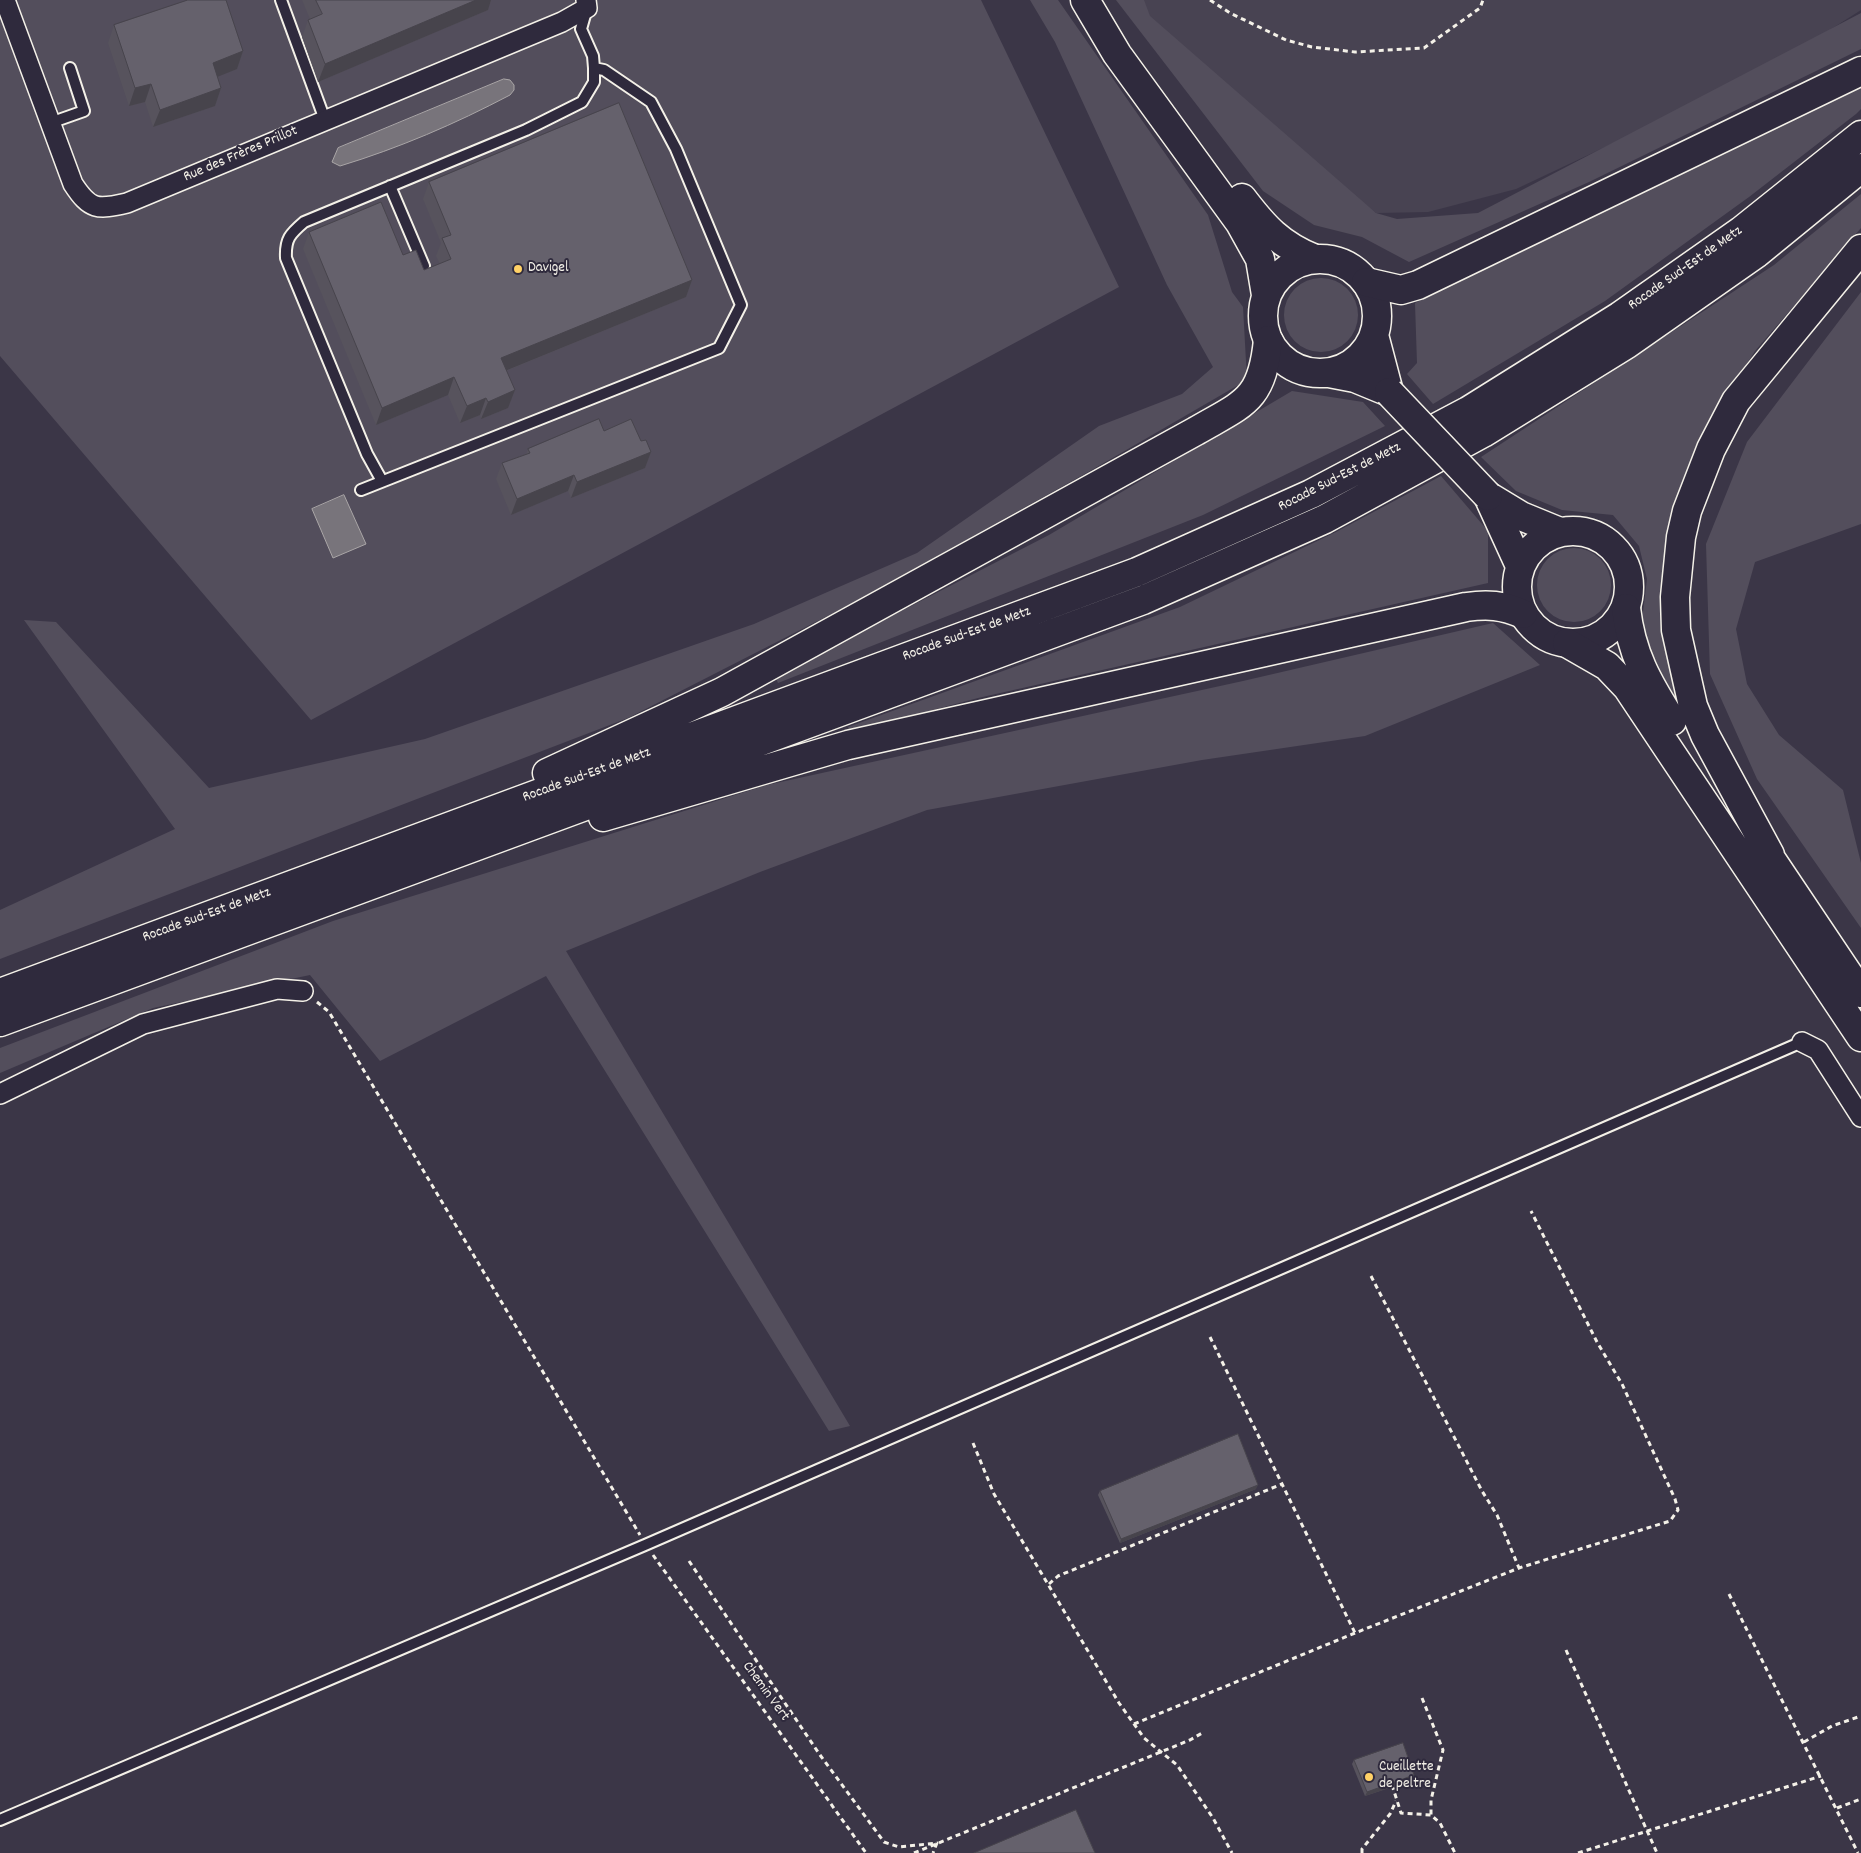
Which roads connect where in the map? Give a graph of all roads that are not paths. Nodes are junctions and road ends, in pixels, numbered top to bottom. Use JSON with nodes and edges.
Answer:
{"nodes":[{"id":1,"x":5,"y":0,"type":"edge"},
{"id":2,"x":281,"y":0,"type":"edge"},
{"id":3,"x":586,"y":4,"type":"edge"},
{"id":4,"x":1090,"y":8,"type":"edge"},
{"id":5,"x":70,"y":68,"type":"dead end"},
{"id":6,"x":594,"y":68,"type":"junction"},
{"id":7,"x":1861,"y":71,"type":"edge"},
{"id":8,"x":325,"y":120,"type":"junction"},
{"id":9,"x":50,"y":123,"type":"junction"},
{"id":10,"x":1861,"y":135,"type":"edge"},
{"id":11,"x":1861,"y":168,"type":"edge"},
{"id":12,"x":390,"y":186,"type":"junction"},
{"id":13,"x":1861,"y":249,"type":"edge"},
{"id":14,"x":1315,"y":259,"type":"junction"},
{"id":15,"x":424,"y":266,"type":"edge"},
{"id":16,"x":1366,"y":282,"type":"junction"},
{"id":17,"x":1266,"y":295,"type":"junction"},
{"id":18,"x":1374,"y":335,"type":"junction"},
{"id":19,"x":1268,"y":340,"type":"junction"},
{"id":20,"x":1329,"y":373,"type":"junction"},
{"id":21,"x":1389,"y":392,"type":"junction"},
{"id":22,"x":382,"y":481,"type":"junction"},
{"id":23,"x":361,"y":490,"type":"dead end"},
{"id":24,"x":1488,"y":496,"type":"junction"},
{"id":25,"x":1560,"y":532,"type":"junction"},
{"id":26,"x":1520,"y":566,"type":"junction"},
{"id":27,"x":1626,"y":608,"type":"junction"},
{"id":28,"x":1523,"y":614,"type":"junction"},
{"id":29,"x":1567,"y":643,"type":"junction"},
{"id":30,"x":372,"y":855,"type":"junction"},
{"id":31,"x":1770,"y":855,"type":"junction"},
{"id":32,"x":371,"y":884,"type":"junction"},
{"id":33,"x":303,"y":991,"type":"road end"},
{"id":34,"x":0,"y":993,"type":"edge"},
{"id":35,"x":1861,"y":993,"type":"edge"},
{"id":36,"x":0,"y":1022,"type":"edge"},
{"id":37,"x":1861,"y":1036,"type":"edge"},
{"id":38,"x":1802,"y":1042,"type":"joint"},
{"id":39,"x":0,"y":1094,"type":"edge"},
{"id":40,"x":1861,"y":1117,"type":"edge"},
{"id":41,"x":0,"y":1820,"type":"edge"}],
"edges":[{"from":1,"to":9,"type":"street","name":"Rue des Frères Prillot"},
{"from":2,"to":8,"type":"lane"},
{"from":3,"to":6,"type":"lane"},
{"from":3,"to":8,"type":"street","name":"Rue des Frères Prillot"},
{"from":4,"to":14,"type":"main road"},
{"from":4,"to":17,"type":"main road"},
{"from":5,"to":9,"type":"lane"},
{"from":6,"to":12,"type":"lane"},
{"from":6,"to":22,"type":"lane"},
{"from":7,"to":16,"type":"main road"},
{"from":8,"to":9,"type":"street","name":"Rue des Frères Prillot"},
{"from":10,"to":30,"type":"main road","name":"Rocade Sud-Est de Metz"},
{"from":11,"to":32,"type":"main road","name":"Rocade Sud-Est de Metz"},
{"from":12,"to":15,"type":"lane"},
{"from":12,"to":22,"type":"lane"},
{"from":13,"to":31,"type":"main road"},
{"from":14,"to":16,"type":"main road"},
{"from":14,"to":17,"type":"main road"},
{"from":16,"to":18,"type":"main road"},
{"from":17,"to":19,"type":"main road"},
{"from":18,"to":20,"type":"main road"},
{"from":18,"to":21,"type":"main road"},
{"from":19,"to":20,"type":"main road"},
{"from":19,"to":30,"type":"main road"},
{"from":20,"to":21,"type":"main road"},
{"from":21,"to":24,"type":"main road","bridge":true},
{"from":22,"to":23,"type":"lane"},
{"from":24,"to":25,"type":"main road"},
{"from":24,"to":26,"type":"main road"},
{"from":25,"to":26,"type":"main road"},
{"from":25,"to":27,"type":"main road"},
{"from":26,"to":28,"type":"main road"},
{"from":27,"to":29,"type":"main road"},
{"from":27,"to":31,"type":"main road"},
{"from":28,"to":29,"type":"main road"},
{"from":28,"to":32,"type":"main road"},
{"from":29,"to":37,"type":"main road"},
{"from":30,"to":34,"type":"main road","name":"Rocade Sud-Est de Metz"},
{"from":31,"to":35,"type":"main road"},
{"from":32,"to":36,"type":"main road","name":"Rocade Sud-Est de Metz"},
{"from":33,"to":39,"type":"street"},
{"from":38,"to":40,"type":"street"},
{"from":38,"to":41,"type":"lane"}]}
